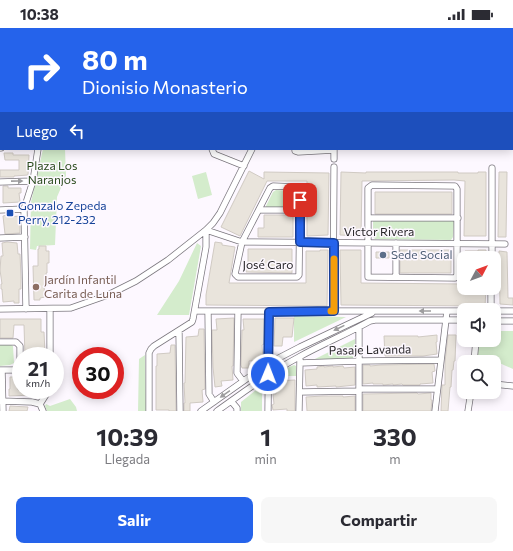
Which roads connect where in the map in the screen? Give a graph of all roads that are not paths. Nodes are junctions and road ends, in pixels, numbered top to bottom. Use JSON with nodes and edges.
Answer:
{"nodes":[{"id":1,"x":0,"y":67,"type":"edge"},
{"id":2,"x":0,"y":77,"type":"edge"},
{"id":3,"x":38,"y":150,"type":"edge"},
{"id":4,"x":212,"y":150,"type":"edge"},
{"id":5,"x":252,"y":150,"type":"edge"},
{"id":6,"x":295,"y":150,"type":"edge"},
{"id":7,"x":334,"y":150,"type":"edge"},
{"id":8,"x":334,"y":159,"type":"dead end"},
{"id":9,"x":244,"y":166,"type":"junction"},
{"id":10,"x":334,"y":167,"type":"dead end"},
{"id":11,"x":492,"y":168,"type":"dead end"},
{"id":12,"x":33,"y":181,"type":"junction"},
{"id":13,"x":0,"y":182,"type":"edge"},
{"id":14,"x":24,"y":209,"type":"junction"},
{"id":15,"x":0,"y":210,"type":"edge"},
{"id":16,"x":259,"y":210,"type":"junction"},
{"id":17,"x":299,"y":210,"type":"junction"},
{"id":18,"x":368,"y":218,"type":"junction"},
{"id":19,"x":458,"y":218,"type":"junction"},
{"id":20,"x":206,"y":230,"type":"junction"},
{"id":21,"x":25,"y":237,"type":"junction"},
{"id":22,"x":0,"y":238,"type":"edge"},
{"id":23,"x":242,"y":242,"type":"junction"},
{"id":24,"x":300,"y":242,"type":"junction"},
{"id":25,"x":334,"y":243,"type":"junction"},
{"id":26,"x":368,"y":243,"type":"junction"},
{"id":27,"x":396,"y":243,"type":"junction"},
{"id":28,"x":458,"y":244,"type":"junction"},
{"id":29,"x":492,"y":244,"type":"junction"},
{"id":30,"x":505,"y":244,"type":"dead end"},
{"id":31,"x":492,"y":251,"type":"edge"},
{"id":32,"x":396,"y":277,"type":"junction"},
{"id":33,"x":50,"y":309,"type":"junction"},
{"id":34,"x":0,"y":310,"type":"edge"},
{"id":35,"x":26,"y":310,"type":"junction"},
{"id":36,"x":195,"y":311,"type":"junction"},
{"id":37,"x":208,"y":311,"type":"junction"},
{"id":38,"x":238,"y":311,"type":"junction"},
{"id":39,"x":334,"y":311,"type":"junction"},
{"id":40,"x":447,"y":311,"type":"junction"},
{"id":41,"x":457,"y":311,"type":"edge"},
{"id":42,"x":501,"y":311,"type":"edge"},
{"id":43,"x":513,"y":311,"type":"edge"},
{"id":44,"x":269,"y":312,"type":"junction"},
{"id":45,"x":374,"y":312,"type":"junction"},
{"id":46,"x":446,"y":320,"type":"junction"},
{"id":47,"x":457,"y":320,"type":"edge"},
{"id":48,"x":501,"y":321,"type":"edge"},
{"id":49,"x":513,"y":321,"type":"edge"},
{"id":50,"x":359,"y":328,"type":"junction"},
{"id":51,"x":179,"y":331,"type":"junction"},
{"id":52,"x":0,"y":342,"type":"edge"},
{"id":53,"x":50,"y":347,"type":"edge"},
{"id":54,"x":300,"y":356,"type":"junction"},
{"id":55,"x":359,"y":360,"type":"junction"},
{"id":56,"x":441,"y":360,"type":"junction"},
{"id":57,"x":300,"y":362,"type":"junction"},
{"id":58,"x":269,"y":363,"type":"junction"},
{"id":59,"x":1,"y":370,"type":"edge"},
{"id":60,"x":268,"y":374,"type":"junction"},
{"id":61,"x":243,"y":381,"type":"junction"},
{"id":62,"x":501,"y":385,"type":"edge"},
{"id":63,"x":513,"y":386,"type":"edge"},
{"id":64,"x":438,"y":389,"type":"junction"},
{"id":65,"x":359,"y":390,"type":"junction"},
{"id":66,"x":300,"y":392,"type":"junction"},
{"id":67,"x":43,"y":399,"type":"edge"},
{"id":68,"x":470,"y":399,"type":"edge"},
{"id":69,"x":1,"y":401,"type":"edge"},
{"id":70,"x":231,"y":401,"type":"junction"},
{"id":71,"x":214,"y":402,"type":"junction"},
{"id":72,"x":40,"y":404,"type":"junction"},
{"id":73,"x":3,"y":411,"type":"edge"},
{"id":74,"x":43,"y":411,"type":"edge"},
{"id":75,"x":149,"y":411,"type":"edge"},
{"id":76,"x":180,"y":411,"type":"edge"},
{"id":77,"x":201,"y":411,"type":"edge"},
{"id":78,"x":217,"y":411,"type":"edge"},
{"id":79,"x":237,"y":411,"type":"edge"},
{"id":80,"x":268,"y":411,"type":"edge"},
{"id":81,"x":299,"y":411,"type":"edge"},
{"id":82,"x":359,"y":411,"type":"edge"},
{"id":83,"x":435,"y":411,"type":"edge"},
{"id":84,"x":468,"y":411,"type":"edge"}],
"edges":[{"from":1,"to":2,"type":"street"},
{"from":3,"to":12,"type":"street"},
{"from":4,"to":9,"type":"street"},
{"from":5,"to":9,"type":"street"},
{"from":6,"to":7,"type":"street"},
{"from":7,"to":8,"type":"street"},
{"from":9,"to":20,"type":"street"},
{"from":10,"to":25,"type":"street"},
{"from":11,"to":29,"type":"street"},
{"from":13,"to":12,"type":"street","one_way":true},
{"from":12,"to":14,"type":"street"},
{"from":14,"to":15,"type":"street"},
{"from":14,"to":21,"type":"street"},
{"from":16,"to":17,"type":"street"},
{"from":16,"to":17,"type":"street","name":"José Caro"},
{"from":16,"to":23,"type":"street","name":"José Caro"},
{"from":17,"to":24,"type":"street","name":"José Caro"},
{"from":18,"to":19,"type":"street"},
{"from":18,"to":19,"type":"street"},
{"from":18,"to":26,"type":"street"},
{"from":19,"to":28,"type":"street"},
{"from":20,"to":23,"type":"street","name":"Victor Rivera"},
{"from":20,"to":33,"type":"street"},
{"from":20,"to":36,"type":"street"},
{"from":21,"to":22,"type":"street"},
{"from":21,"to":35,"type":"street"},
{"from":23,"to":24,"type":"street","name":"Victor Rivera"},
{"from":23,"to":24,"type":"street","name":"José Caro"},
{"from":24,"to":25,"type":"street","name":"Victor Rivera"},
{"from":25,"to":26,"type":"street","name":"Victor Rivera"},
{"from":25,"to":39,"type":"street"},
{"from":26,"to":27,"type":"street","name":"Victor Rivera"},
{"from":26,"to":32,"type":"street"},
{"from":27,"to":28,"type":"street","name":"Victor Rivera"},
{"from":27,"to":32,"type":"street"},
{"from":28,"to":29,"type":"street","name":"Victor Rivera"},
{"from":28,"to":32,"type":"street"},
{"from":29,"to":30,"type":"street","name":"Victor Rivera"},
{"from":29,"to":31,"type":"street"},
{"from":33,"to":35,"type":"street"},
{"from":33,"to":53,"type":"street"},
{"from":34,"to":35,"type":"street"},
{"from":36,"to":37,"type":"street"},
{"from":36,"to":51,"type":"street"},
{"from":37,"to":38,"type":"street"},
{"from":37,"to":71,"type":"street"},
{"from":38,"to":44,"type":"street"},
{"from":38,"to":61,"type":"street"},
{"from":39,"to":44,"type":"street"},
{"from":39,"to":45,"type":"street"},
{"from":40,"to":41,"type":"street"},
{"from":40,"to":45,"type":"street","one_way":true},
{"from":40,"to":46,"type":"street"},
{"from":42,"to":43,"type":"street"},
{"from":44,"to":58,"type":"street"},
{"from":45,"to":58,"type":"street","one_way":true},
{"from":46,"to":47,"type":"street"},
{"from":46,"to":50,"type":"street"},
{"from":46,"to":56,"type":"street"},
{"from":48,"to":49,"type":"street"},
{"from":50,"to":54,"type":"street"},
{"from":50,"to":55,"type":"street"},
{"from":51,"to":75,"type":"street"},
{"from":51,"to":76,"type":"street"},
{"from":52,"to":59,"type":"street"},
{"from":54,"to":57,"type":"street"},
{"from":54,"to":60,"type":"street"},
{"from":55,"to":56,"type":"street","name":"Pasaje Lavanda"},
{"from":55,"to":57,"type":"street","name":"Pasaje Lavanda"},
{"from":55,"to":65,"type":"street"},
{"from":56,"to":64,"type":"street"},
{"from":57,"to":66,"type":"street"},
{"from":58,"to":60,"type":"street"},
{"from":58,"to":61,"type":"street"},
{"from":59,"to":69,"type":"street"},
{"from":60,"to":70,"type":"street"},
{"from":60,"to":80,"type":"street"},
{"from":61,"to":71,"type":"street","one_way":true},
{"from":62,"to":63,"type":"street"},
{"from":64,"to":65,"type":"street"},
{"from":64,"to":83,"type":"street"},
{"from":65,"to":66,"type":"street"},
{"from":65,"to":82,"type":"street"},
{"from":66,"to":81,"type":"street"},
{"from":67,"to":72,"type":"street"},
{"from":68,"to":84,"type":"street"},
{"from":69,"to":72,"type":"street"},
{"from":69,"to":73,"type":"street"},
{"from":70,"to":78,"type":"street"},
{"from":70,"to":79,"type":"street"},
{"from":71,"to":77,"type":"street"},
{"from":72,"to":74,"type":"street"}]}
